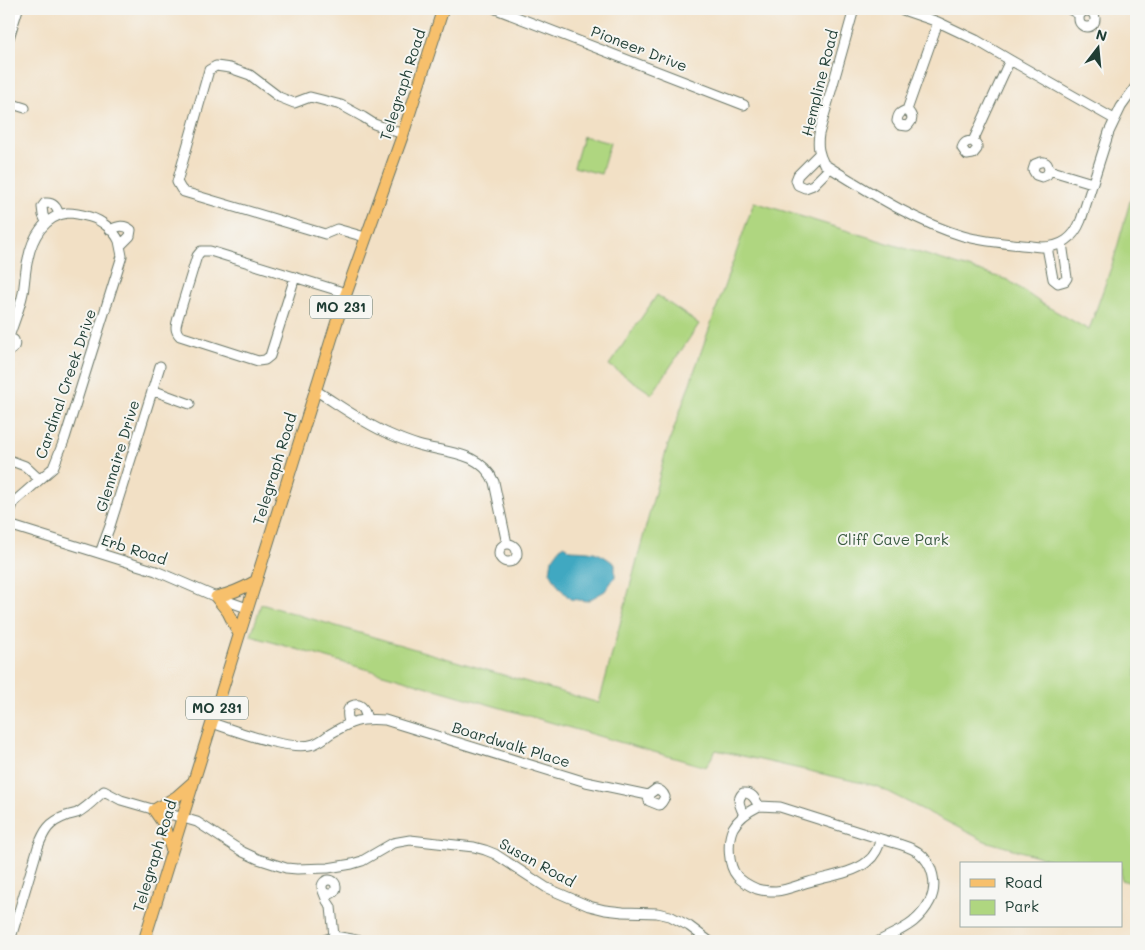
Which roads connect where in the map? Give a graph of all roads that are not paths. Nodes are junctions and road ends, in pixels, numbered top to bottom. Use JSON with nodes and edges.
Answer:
{"nodes":[{"id":1,"x":443,"y":9,"type":"edge"},
{"id":2,"x":496,"y":9,"type":"edge"},
{"id":3,"x":854,"y":9,"type":"edge"},
{"id":4,"x":900,"y":9,"type":"edge"},
{"id":5,"x":1069,"y":9,"type":"edge"},
{"id":6,"x":14,"y":13,"type":"edge"},
{"id":7,"x":1080,"y":15,"type":"dead end"},
{"id":8,"x":938,"y":22,"type":"junction"},
{"id":9,"x":9,"y":38,"type":"edge"},
{"id":10,"x":1010,"y":60,"type":"junction"},
{"id":11,"x":1136,"y":86,"type":"edge"},
{"id":12,"x":9,"y":103,"type":"edge"},
{"id":13,"x":744,"y":105,"type":"dead end"},
{"id":14,"x":25,"y":108,"type":"dead end"},
{"id":15,"x":907,"y":110,"type":"dead end"},
{"id":16,"x":1114,"y":119,"type":"junction"},
{"id":17,"x":403,"y":134,"type":"junction"},
{"id":18,"x":973,"y":141,"type":"dead end"},
{"id":19,"x":819,"y":154,"type":"junction"},
{"id":20,"x":827,"y":166,"type":"junction"},
{"id":21,"x":1049,"y":170,"type":"dead end"},
{"id":22,"x":1092,"y":183,"type":"junction"},
{"id":23,"x":59,"y":216,"type":"junction"},
{"id":24,"x":46,"y":222,"type":"junction"},
{"id":25,"x":110,"y":230,"type":"junction"},
{"id":26,"x":365,"y":237,"type":"junction"},
{"id":27,"x":1062,"y":243,"type":"junction"},
{"id":28,"x":120,"y":246,"type":"junction"},
{"id":29,"x":1047,"y":247,"type":"junction"},
{"id":30,"x":295,"y":277,"type":"junction"},
{"id":31,"x":346,"y":293,"type":"junction"},
{"id":32,"x":9,"y":337,"type":"edge"},
{"id":33,"x":9,"y":351,"type":"edge"},
{"id":34,"x":160,"y":366,"type":"dead end"},
{"id":35,"x":152,"y":390,"type":"junction"},
{"id":36,"x":315,"y":390,"type":"junction"},
{"id":37,"x":190,"y":404,"type":"dead end"},
{"id":38,"x":9,"y":460,"type":"edge"},
{"id":39,"x":40,"y":479,"type":"junction"},
{"id":40,"x":9,"y":514,"type":"edge"},
{"id":41,"x":9,"y":525,"type":"edge"},
{"id":42,"x":507,"y":544,"type":"dead end"},
{"id":43,"x":100,"y":553,"type":"junction"},
{"id":44,"x":256,"y":581,"type":"junction"},
{"id":45,"x":216,"y":596,"type":"junction"},
{"id":46,"x":247,"y":608,"type":"junction"},
{"id":47,"x":239,"y":634,"type":"junction"},
{"id":48,"x":367,"y":718,"type":"junction"},
{"id":49,"x":212,"y":723,"type":"junction"},
{"id":50,"x":349,"y":723,"type":"junction"},
{"id":51,"x":194,"y":781,"type":"junction"},
{"id":52,"x":648,"y":795,"type":"dead end"},
{"id":53,"x":759,"y":806,"type":"junction"},
{"id":54,"x":154,"y":810,"type":"junction"},
{"id":55,"x":744,"y":815,"type":"junction"},
{"id":56,"x":182,"y":818,"type":"junction"},
{"id":57,"x":881,"y":839,"type":"junction"},
{"id":58,"x":172,"y":851,"type":"junction"},
{"id":59,"x":328,"y":868,"type":"junction"},
{"id":60,"x":329,"y":880,"type":"junction"},
{"id":61,"x":323,"y":891,"type":"junction"},
{"id":62,"x":335,"y":891,"type":"junction"},
{"id":63,"x":331,"y":907,"type":"junction"},
{"id":64,"x":334,"y":936,"type":"junction"},
{"id":65,"x":10,"y":941,"type":"edge"},
{"id":66,"x":144,"y":941,"type":"edge"},
{"id":67,"x":322,"y":941,"type":"edge"},
{"id":68,"x":361,"y":941,"type":"edge"},
{"id":69,"x":708,"y":941,"type":"edge"},
{"id":70,"x":879,"y":941,"type":"edge"}],
"edges":[{"from":1,"to":17,"type":"main road","name":"Telegraph Road","number":"MO 231"},
{"from":2,"to":13,"type":"street","name":"Pioneer Drive"},
{"from":3,"to":19,"type":"street","name":"Hempline Road"},
{"from":4,"to":8,"type":"street"},
{"from":5,"to":7,"type":"street"},
{"from":6,"to":9,"type":"street"},
{"from":8,"to":10,"type":"street"},
{"from":8,"to":15,"type":"street"},
{"from":10,"to":16,"type":"street"},
{"from":10,"to":18,"type":"street"},
{"from":11,"to":16,"type":"street"},
{"from":12,"to":14,"type":"street"},
{"from":16,"to":22,"type":"street"},
{"from":17,"to":26,"type":"main road","name":"Telegraph Road","number":"MO 231"},
{"from":17,"to":26,"type":"street"},
{"from":19,"to":20,"type":"street","name":"Hempline Road"},
{"from":19,"to":20,"type":"street"},
{"from":20,"to":29,"type":"street"},
{"from":21,"to":22,"type":"street"},
{"from":22,"to":27,"type":"street"},
{"from":23,"to":24,"type":"street","name":"Cardinal Creek Drive"},
{"from":23,"to":24,"type":"street"},
{"from":23,"to":25,"type":"street","name":"Cardinal Creek Drive"},
{"from":24,"to":32,"type":"street"},
{"from":25,"to":28,"type":"street","name":"Cardinal Creek Drive"},
{"from":25,"to":28,"type":"street","name":"Cardinal Creek Drive"},
{"from":26,"to":31,"type":"main road","name":"Telegraph Road","number":"MO 231"},
{"from":27,"to":29,"type":"street"},
{"from":27,"to":29,"type":"street"},
{"from":28,"to":39,"type":"street","name":"Cardinal Creek Drive"},
{"from":30,"to":30,"type":"street"},
{"from":30,"to":31,"type":"street"},
{"from":31,"to":36,"type":"main road","name":"Telegraph Road","number":"MO 231"},
{"from":32,"to":33,"type":"street"},
{"from":34,"to":35,"type":"street","name":"Glennaire Drive"},
{"from":35,"to":37,"type":"street"},
{"from":35,"to":43,"type":"street","name":"Glennaire Drive"},
{"from":36,"to":42,"type":"street"},
{"from":36,"to":44,"type":"main road","name":"Telegraph Road","number":"MO 231"},
{"from":38,"to":39,"type":"street"},
{"from":39,"to":40,"type":"street","name":"Cardinal Creek Drive"},
{"from":41,"to":43,"type":"street","name":"Erb Road"},
{"from":43,"to":45,"type":"street","name":"Erb Road"},
{"from":44,"to":45,"type":"main road"},
{"from":44,"to":46,"type":"main road","name":"Telegraph Road","number":"MO 231"},
{"from":45,"to":46,"type":"street","name":"Erb Road"},
{"from":45,"to":47,"type":"main road"},
{"from":46,"to":47,"type":"main road","name":"Telegraph Road","number":"MO 231"},
{"from":47,"to":49,"type":"main road","name":"Telegraph Road","number":"MO 231"},
{"from":48,"to":50,"type":"street","name":"Boardwalk Place"},
{"from":48,"to":50,"type":"street","name":"Boardwalk Place"},
{"from":48,"to":52,"type":"street","name":"Boardwalk Place"},
{"from":49,"to":50,"type":"street","name":"Boardwalk Place"},
{"from":49,"to":51,"type":"main road","name":"Telegraph Road","number":"MO 231"},
{"from":51,"to":54,"type":"main road"},
{"from":51,"to":56,"type":"main road","name":"Telegraph Road","number":"MO 231"},
{"from":53,"to":55,"type":"street"},
{"from":53,"to":55,"type":"street"},
{"from":53,"to":57,"type":"street"},
{"from":54,"to":56,"type":"street","name":"Susan Road"},
{"from":54,"to":58,"type":"main road"},
{"from":54,"to":65,"type":"street","name":"Susan Road"},
{"from":55,"to":57,"type":"street"},
{"from":56,"to":58,"type":"main road","name":"Telegraph Road","number":"MO 231"},
{"from":56,"to":59,"type":"street","name":"Susan Road"},
{"from":57,"to":70,"type":"street"},
{"from":58,"to":66,"type":"main road","name":"Telegraph Road","number":"MO 231"},
{"from":59,"to":60,"type":"street"},
{"from":59,"to":69,"type":"street","name":"Susan Road"},
{"from":60,"to":61,"type":"street"},
{"from":60,"to":62,"type":"street"},
{"from":61,"to":62,"type":"street"},
{"from":61,"to":63,"type":"street"},
{"from":62,"to":63,"type":"street"},
{"from":63,"to":64,"type":"street"},
{"from":64,"to":67,"type":"street"},
{"from":64,"to":68,"type":"street"}]}
